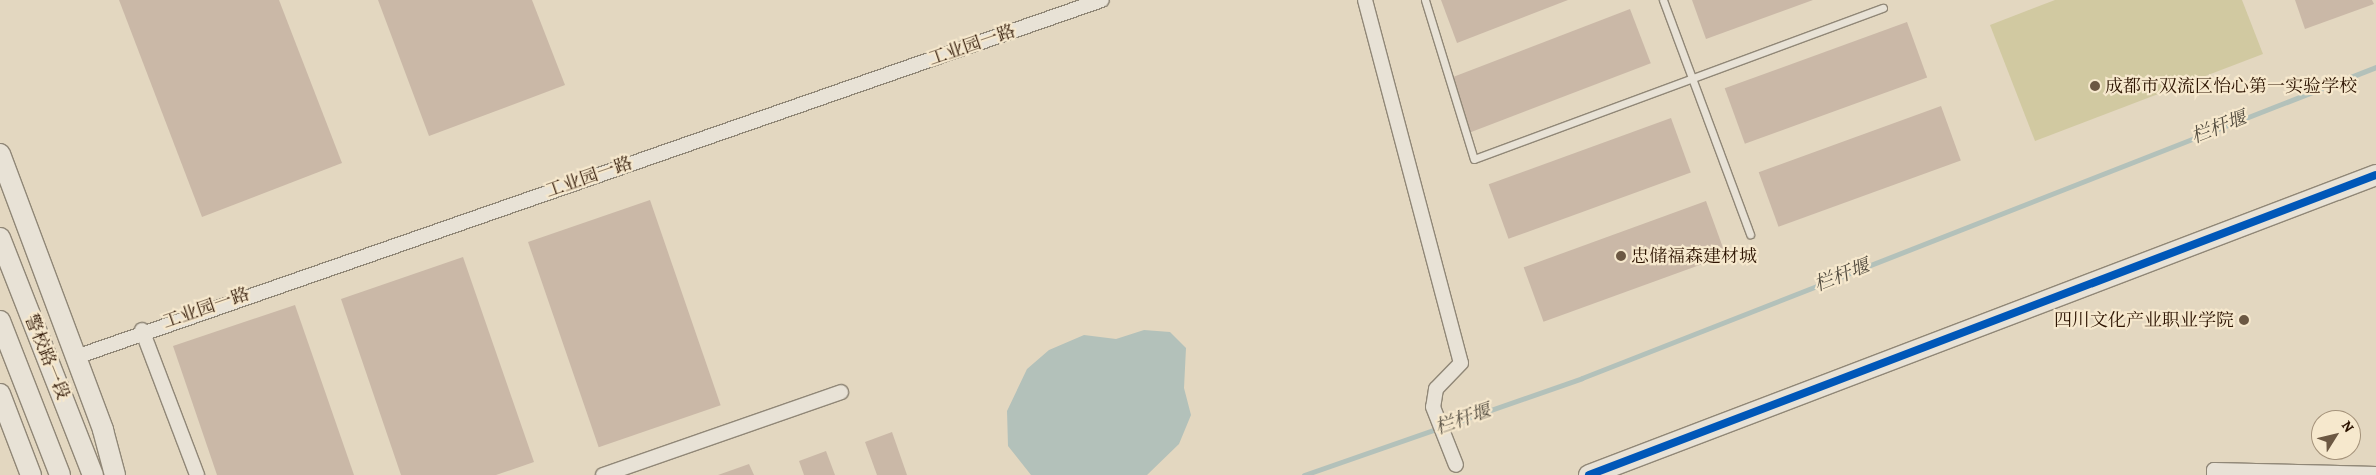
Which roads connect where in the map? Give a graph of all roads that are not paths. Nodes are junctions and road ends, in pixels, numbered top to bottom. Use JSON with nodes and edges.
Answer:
{"nodes":[{"id":1,"x":1102,"y":0,"type":"edge"},
{"id":2,"x":1365,"y":0,"type":"edge"},
{"id":3,"x":1425,"y":0,"type":"edge"},
{"id":4,"x":1663,"y":0,"type":"edge"},
{"id":5,"x":1883,"y":8,"type":"dead end"},
{"id":6,"x":1693,"y":78,"type":"junction"},
{"id":7,"x":0,"y":154,"type":"edge"},
{"id":8,"x":2376,"y":175,"type":"edge"},
{"id":9,"x":1750,"y":234,"type":"dead end"},
{"id":10,"x":0,"y":238,"type":"edge"},
{"id":11,"x":0,"y":321,"type":"edge"},
{"id":12,"x":142,"y":330,"type":"junction"},
{"id":13,"x":76,"y":356,"type":"junction"},
{"id":14,"x":841,"y":392,"type":"dead end"},
{"id":15,"x":0,"y":394,"type":"edge"},
{"id":16,"x":1456,"y":465,"type":"dead end"},
{"id":17,"x":2376,"y":474,"type":"edge"},
{"id":18,"x":31,"y":475,"type":"edge"},
{"id":19,"x":60,"y":475,"type":"edge"},
{"id":20,"x":93,"y":475,"type":"edge"},
{"id":21,"x":115,"y":475,"type":"edge"},
{"id":22,"x":196,"y":475,"type":"edge"},
{"id":23,"x":603,"y":475,"type":"edge"},
{"id":24,"x":1590,"y":475,"type":"edge"},
{"id":25,"x":2214,"y":475,"type":"edge"}],
"edges":[{"from":1,"to":12,"type":"street","name":"工业园一路"},
{"from":2,"to":16,"type":"street"},
{"from":3,"to":6,"type":"lane"},
{"from":4,"to":6,"type":"lane"},
{"from":5,"to":6,"type":"lane"},
{"from":6,"to":9,"type":"lane"},
{"from":7,"to":13,"type":"street"},
{"from":8,"to":24,"type":"street"},
{"from":10,"to":20,"type":"street","name":"警校路一段"},
{"from":11,"to":19,"type":"street","name":"警校路一段"},
{"from":12,"to":13,"type":"street","name":"工业园一路"},
{"from":12,"to":22,"type":"street"},
{"from":13,"to":21,"type":"street"},
{"from":14,"to":23,"type":"street"},
{"from":15,"to":18,"type":"street"},
{"from":17,"to":25,"type":"street"}]}
